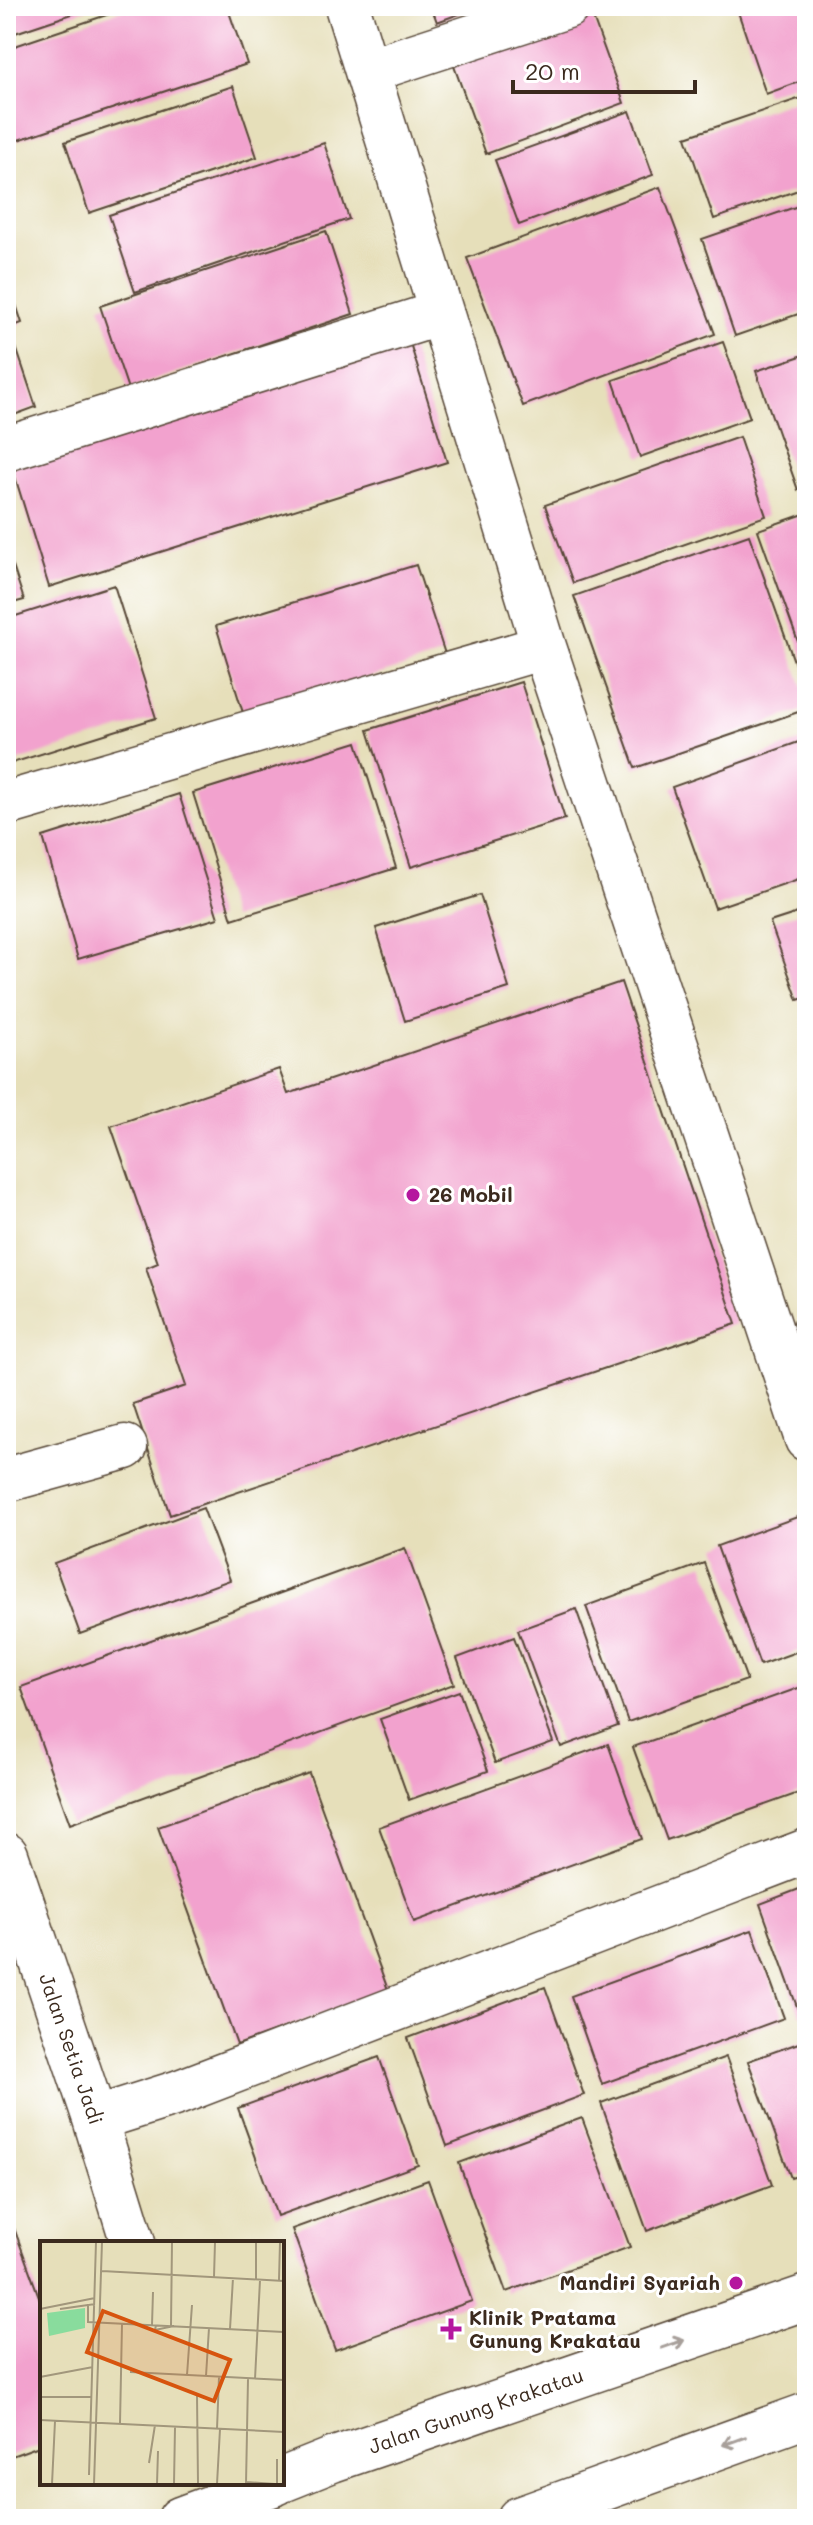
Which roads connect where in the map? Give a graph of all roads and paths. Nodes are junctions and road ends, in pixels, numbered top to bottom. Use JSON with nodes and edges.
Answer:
{"nodes":[{"id":1,"x":347,"y":6,"type":"edge"},
{"id":2,"x":567,"y":6,"type":"edge"},
{"id":3,"x":367,"y":71,"type":"junction"},
{"id":4,"x":429,"y":316,"type":"junction"},
{"id":5,"x":6,"y":449,"type":"edge"},
{"id":6,"x":533,"y":650,"type":"junction"},
{"id":7,"x":6,"y":804,"type":"edge"},
{"id":8,"x":807,"y":1439,"type":"edge"},
{"id":9,"x":125,"y":1447,"type":"dead end"},
{"id":10,"x":6,"y":1480,"type":"edge"},
{"id":11,"x":807,"y":1851,"type":"edge"},
{"id":12,"x":6,"y":1855,"type":"edge"},
{"id":13,"x":95,"y":2119,"type":"junction"},
{"id":14,"x":132,"y":2241,"type":"edge"},
{"id":15,"x":807,"y":2297,"type":"edge"},
{"id":16,"x":807,"y":2415,"type":"edge"},
{"id":17,"x":284,"y":2479,"type":"edge"},
{"id":18,"x":270,"y":2485,"type":"edge"},
{"id":19,"x":205,"y":2507,"type":"edge"},
{"id":20,"x":519,"y":2519,"type":"edge"}],
"edges":[{"from":1,"to":3,"type":"street"},
{"from":2,"to":3,"type":"street"},
{"from":3,"to":4,"type":"street"},
{"from":4,"to":5,"type":"street"},
{"from":4,"to":6,"type":"street"},
{"from":6,"to":7,"type":"street"},
{"from":6,"to":8,"type":"street"},
{"from":9,"to":10,"type":"street"},
{"from":11,"to":13,"type":"street"},
{"from":12,"to":13,"type":"street","name":"Jalan Setia Jadi"},
{"from":13,"to":14,"type":"street","name":"Jalan Setia Jadi"},
{"from":17,"to":15,"type":"street","name":"Jalan Gunung Krakatau","one_way":true},
{"from":16,"to":20,"type":"street","one_way":true},
{"from":18,"to":19,"type":"street"}]}
